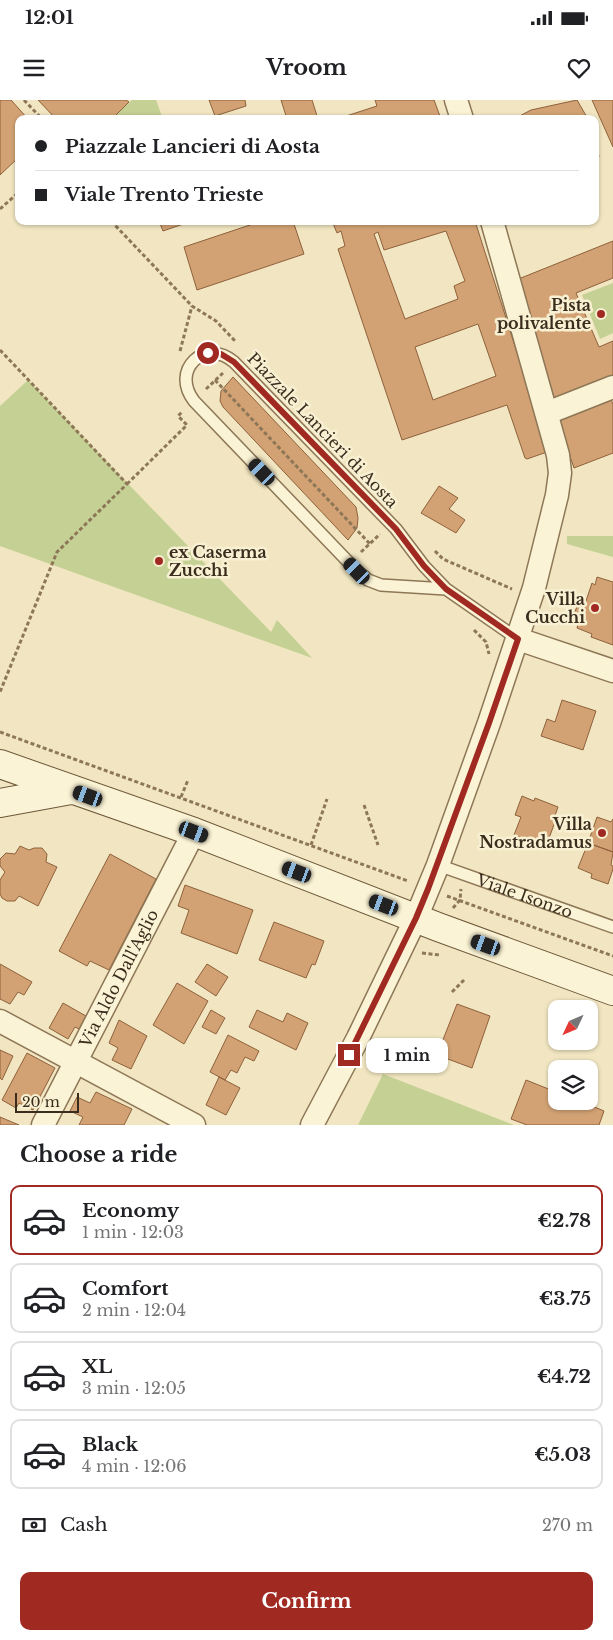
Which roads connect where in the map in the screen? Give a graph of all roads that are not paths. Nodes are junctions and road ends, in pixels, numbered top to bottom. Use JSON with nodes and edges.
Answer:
{"nodes":[{"id":1,"x":493,"y":225,"type":"edge"},
{"id":2,"x":613,"y":387,"type":"edge"},
{"id":3,"x":547,"y":412,"type":"junction"},
{"id":4,"x":446,"y":589,"type":"junction"},
{"id":5,"x":518,"y":639,"type":"junction"},
{"id":6,"x":613,"y":672,"type":"edge"},
{"id":7,"x":0,"y":764,"type":"edge"},
{"id":8,"x":72,"y":790,"type":"junction"},
{"id":9,"x":0,"y":803,"type":"edge"},
{"id":10,"x":194,"y":832,"type":"junction"},
{"id":11,"x":443,"y":867,"type":"junction"},
{"id":12,"x":409,"y":915,"type":"junction"},
{"id":13,"x":613,"y":928,"type":"edge"},
{"id":14,"x":613,"y":992,"type":"edge"},
{"id":15,"x":0,"y":1021,"type":"edge"},
{"id":16,"x":76,"y":1062,"type":"junction"},
{"id":17,"x":43,"y":1125,"type":"edge"},
{"id":18,"x":194,"y":1125,"type":"edge"},
{"id":19,"x":312,"y":1125,"type":"edge"}],
"edges":[{"from":1,"to":3,"type":"street"},
{"from":2,"to":3,"type":"street"},
{"from":3,"to":5,"type":"street"},
{"from":4,"to":4,"type":"lane","name":"Piazzale Lancieri di Aosta"},
{"from":4,"to":5,"type":"lane","name":"Piazzale Lancieri di Aosta"},
{"from":5,"to":6,"type":"street"},
{"from":5,"to":11,"type":"street"},
{"from":7,"to":8,"type":"main road"},
{"from":8,"to":9,"type":"main road"},
{"from":8,"to":10,"type":"main road"},
{"from":10,"to":12,"type":"main road"},
{"from":10,"to":16,"type":"street","name":"Via Aldo Dall'Aglio"},
{"from":11,"to":12,"type":"street"},
{"from":11,"to":13,"type":"lane","name":"Viale Isonzo"},
{"from":12,"to":14,"type":"main road"},
{"from":12,"to":19,"type":"street"},
{"from":15,"to":16,"type":"street"},
{"from":16,"to":17,"type":"street","name":"Via Aldo Dall'Aglio"},
{"from":16,"to":18,"type":"street"}]}
